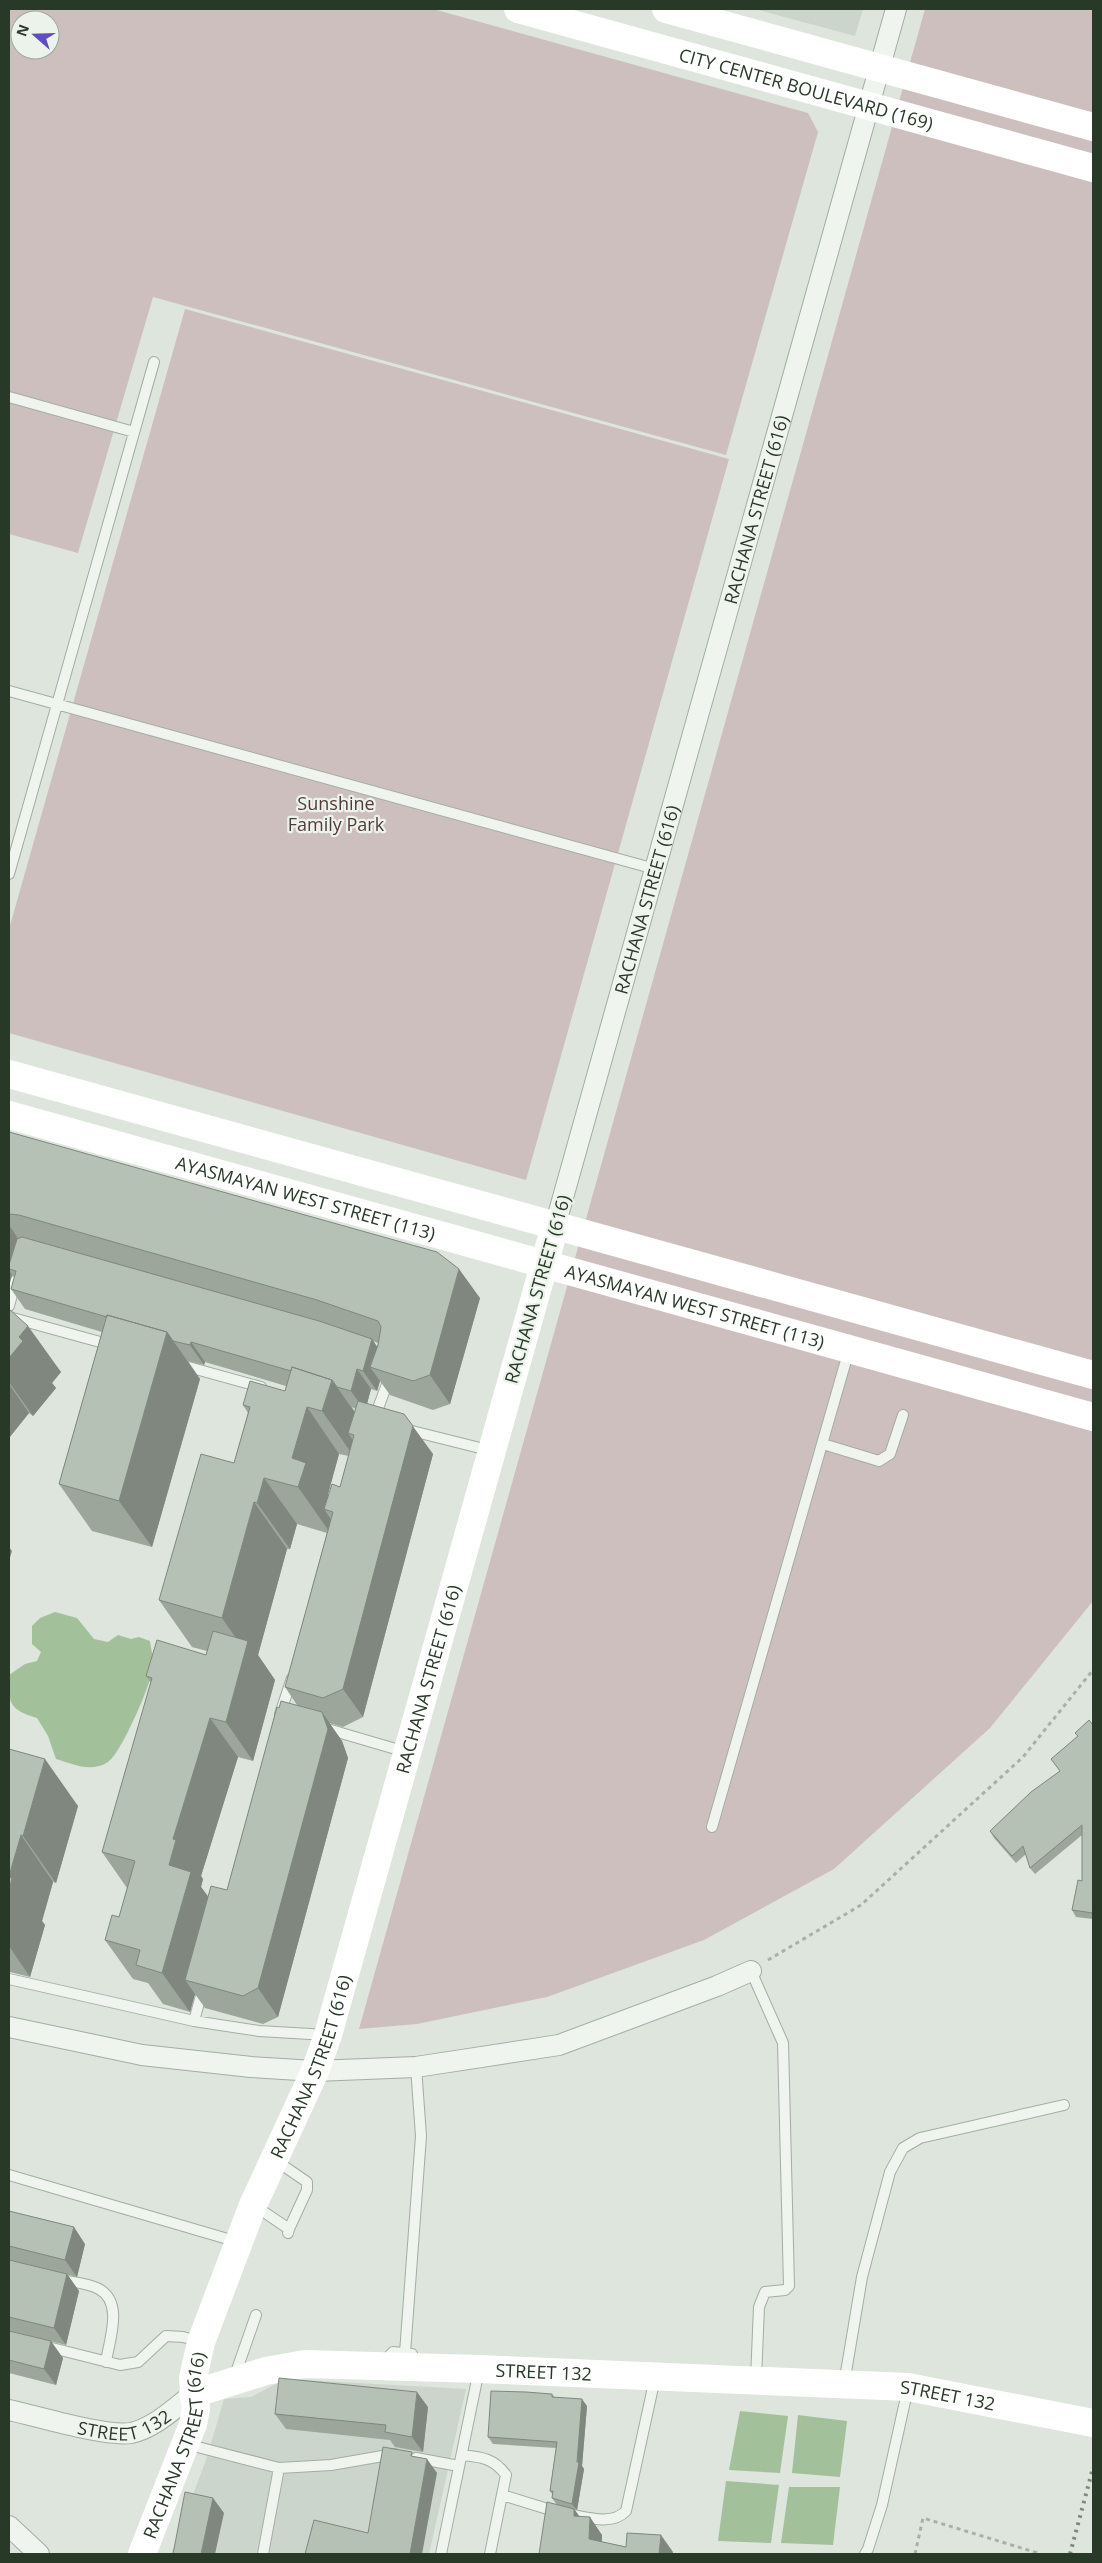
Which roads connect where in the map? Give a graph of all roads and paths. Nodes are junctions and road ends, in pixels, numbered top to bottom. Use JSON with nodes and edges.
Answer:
{"nodes":[{"id":1,"x":518,"y":9,"type":"edge"},
{"id":2,"x":666,"y":9,"type":"edge"},
{"id":3,"x":896,"y":9,"type":"edge"},
{"id":4,"x":880,"y":68,"type":"junction"},
{"id":5,"x":869,"y":106,"type":"junction"},
{"id":6,"x":1093,"y":127,"type":"edge"},
{"id":7,"x":1093,"y":168,"type":"edge"},
{"id":8,"x":154,"y":362,"type":"dead end"},
{"id":9,"x":9,"y":397,"type":"edge"},
{"id":10,"x":134,"y":432,"type":"junction"},
{"id":11,"x":9,"y":691,"type":"edge"},
{"id":12,"x":57,"y":704,"type":"junction"},
{"id":13,"x":655,"y":869,"type":"junction"},
{"id":14,"x":9,"y":874,"type":"edge"},
{"id":15,"x":9,"y":1074,"type":"edge"},
{"id":16,"x":140,"y":1111,"type":"junction"},
{"id":17,"x":9,"y":1115,"type":"edge"},
{"id":18,"x":129,"y":1149,"type":"junction"},
{"id":19,"x":555,"y":1226,"type":"junction"},
{"id":20,"x":544,"y":1265,"type":"junction"},
{"id":21,"x":20,"y":1271,"type":"edge"},
{"id":22,"x":9,"y":1306,"type":"edge"},
{"id":23,"x":860,"y":1311,"type":"junction"},
{"id":24,"x":9,"y":1316,"type":"edge"},
{"id":25,"x":123,"y":1348,"type":"edge"},
{"id":26,"x":849,"y":1350,"type":"junction"},
{"id":27,"x":170,"y":1362,"type":"dead end"},
{"id":28,"x":392,"y":1364,"type":"edge"},
{"id":29,"x":1093,"y":1376,"type":"edge"},
{"id":30,"x":275,"y":1391,"type":"edge"},
{"id":31,"x":903,"y":1415,"type":"dead end"},
{"id":32,"x":1093,"y":1418,"type":"edge"},
{"id":33,"x":823,"y":1444,"type":"junction"},
{"id":34,"x":492,"y":1452,"type":"junction"},
{"id":35,"x":295,"y":1668,"type":"edge"},
{"id":36,"x":1093,"y":1670,"type":"edge"},
{"id":37,"x":282,"y":1720,"type":"edge"},
{"id":38,"x":316,"y":1726,"type":"edge"},
{"id":39,"x":408,"y":1752,"type":"junction"},
{"id":40,"x":712,"y":1827,"type":"dead end"},
{"id":41,"x":751,"y":1971,"type":"junction"},
{"id":42,"x":9,"y":1979,"type":"edge"},
{"id":43,"x":206,"y":1979,"type":"edge"},
{"id":44,"x":194,"y":2021,"type":"junction"},
{"id":45,"x":9,"y":2028,"type":"edge"},
{"id":46,"x":328,"y":2035,"type":"junction"},
{"id":47,"x":416,"y":2066,"type":"junction"},
{"id":48,"x":315,"y":2071,"type":"junction"},
{"id":49,"x":1064,"y":2105,"type":"dead end"},
{"id":50,"x":274,"y":2160,"type":"junction"},
{"id":51,"x":9,"y":2175,"type":"edge"},
{"id":52,"x":254,"y":2205,"type":"junction"},
{"id":53,"x":239,"y":2242,"type":"junction"},
{"id":54,"x":54,"y":2278,"type":"edge"},
{"id":55,"x":256,"y":2315,"type":"dead end"},
{"id":56,"x":201,"y":2342,"type":"junction"},
{"id":57,"x":35,"y":2344,"type":"edge"},
{"id":58,"x":106,"y":2362,"type":"junction"},
{"id":59,"x":405,"y":2362,"type":"junction"},
{"id":60,"x":479,"y":2369,"type":"junction"},
{"id":61,"x":655,"y":2376,"type":"junction"},
{"id":62,"x":756,"y":2380,"type":"junction"},
{"id":63,"x":232,"y":2382,"type":"junction"},
{"id":64,"x":844,"y":2384,"type":"junction"},
{"id":65,"x":908,"y":2387,"type":"junction"},
{"id":66,"x":194,"y":2394,"type":"junction"},
{"id":67,"x":9,"y":2410,"type":"edge"},
{"id":68,"x":1093,"y":2423,"type":"edge"},
{"id":69,"x":186,"y":2444,"type":"junction"},
{"id":70,"x":462,"y":2455,"type":"junction"},
{"id":71,"x":459,"y":2466,"type":"junction"},
{"id":72,"x":279,"y":2468,"type":"junction"},
{"id":73,"x":502,"y":2495,"type":"junction"},
{"id":74,"x":9,"y":2526,"type":"edge"},
{"id":75,"x":39,"y":2554,"type":"edge"},
{"id":76,"x":142,"y":2554,"type":"edge"},
{"id":77,"x":263,"y":2554,"type":"edge"},
{"id":78,"x":441,"y":2554,"type":"edge"},
{"id":79,"x":490,"y":2554,"type":"edge"},
{"id":80,"x":865,"y":2554,"type":"edge"},
{"id":81,"x":915,"y":2554,"type":"edge"},
{"id":82,"x":1041,"y":2554,"type":"edge"}],
"edges":[{"from":1,"to":5,"type":"street","name":"CITY CENTER BOULEVARD (169)"},
{"from":2,"to":4,"type":"street"},
{"from":3,"to":4,"type":"street","name":"RACHANA STREET (616)"},
{"from":4,"to":5,"type":"street","name":"RACHANA STREET (616)"},
{"from":4,"to":6,"type":"street"},
{"from":5,"to":7,"type":"street","name":"CITY CENTER BOULEVARD (169)"},
{"from":5,"to":13,"type":"street","name":"RACHANA STREET (616)"},
{"from":8,"to":10,"type":"lane"},
{"from":9,"to":10,"type":"lane"},
{"from":10,"to":12,"type":"lane"},
{"from":11,"to":12,"type":"lane"},
{"from":12,"to":13,"type":"lane"},
{"from":12,"to":14,"type":"lane"},
{"from":13,"to":19,"type":"street","name":"RACHANA STREET (616)"},
{"from":15,"to":16,"type":"street"},
{"from":16,"to":18,"type":"street"},
{"from":16,"to":19,"type":"street"},
{"from":17,"to":18,"type":"street","name":"AYASMAYAN WEST STREET (113)"},
{"from":18,"to":20,"type":"street","name":"AYASMAYAN WEST STREET (113)"},
{"from":19,"to":20,"type":"street","name":"RACHANA STREET (616)"},
{"from":19,"to":23,"type":"street"},
{"from":20,"to":26,"type":"street","name":"AYASMAYAN WEST STREET (113)"},
{"from":20,"to":34,"type":"street","name":"RACHANA STREET (616)"},
{"from":21,"to":22,"type":"lane"},
{"from":23,"to":26,"type":"street"},
{"from":23,"to":29,"type":"street"},
{"from":24,"to":25,"type":"lane"},
{"from":26,"to":32,"type":"street","name":"AYASMAYAN WEST STREET (113)"},
{"from":26,"to":33,"type":"lane"},
{"from":27,"to":30,"type":"lane"},
{"from":28,"to":34,"type":"lane"},
{"from":31,"to":33,"type":"lane"},
{"from":33,"to":40,"type":"lane"},
{"from":34,"to":39,"type":"street","name":"RACHANA STREET (616)"},
{"from":35,"to":37,"type":"lane"},
{"from":36,"to":41,"type":"path"},
{"from":38,"to":39,"type":"lane"},
{"from":39,"to":46,"type":"street","name":"RACHANA STREET (616)"},
{"from":41,"to":47,"type":"street"},
{"from":41,"to":62,"type":"lane"},
{"from":42,"to":44,"type":"lane"},
{"from":43,"to":44,"type":"lane"},
{"from":44,"to":46,"type":"lane"},
{"from":45,"to":48,"type":"street"},
{"from":46,"to":48,"type":"street","name":"RACHANA STREET (616)"},
{"from":47,"to":48,"type":"street"},
{"from":47,"to":59,"type":"lane"},
{"from":48,"to":50,"type":"street","name":"RACHANA STREET (616)"},
{"from":49,"to":64,"type":"lane"},
{"from":50,"to":52,"type":"street","name":"RACHANA STREET (616)"},
{"from":50,"to":52,"type":"lane"},
{"from":51,"to":53,"type":"lane"},
{"from":52,"to":53,"type":"street","name":"RACHANA STREET (616)"},
{"from":53,"to":56,"type":"street","name":"RACHANA STREET (616)"},
{"from":54,"to":58,"type":"lane"},
{"from":55,"to":63,"type":"lane"},
{"from":56,"to":58,"type":"lane"},
{"from":56,"to":66,"type":"street","name":"RACHANA STREET (616)"},
{"from":57,"to":58,"type":"lane"},
{"from":59,"to":60,"type":"street","name":"STREET 132"},
{"from":59,"to":63,"type":"street","name":"STREET 132"},
{"from":60,"to":61,"type":"street","name":"STREET 132"},
{"from":60,"to":70,"type":"lane"},
{"from":61,"to":62,"type":"street","name":"STREET 132"},
{"from":61,"to":73,"type":"lane"},
{"from":62,"to":64,"type":"street","name":"STREET 132"},
{"from":63,"to":66,"type":"street","name":"STREET 132"},
{"from":64,"to":65,"type":"street","name":"STREET 132"},
{"from":65,"to":68,"type":"street","name":"STREET 132"},
{"from":65,"to":80,"type":"lane"},
{"from":66,"to":67,"type":"street","name":"STREET 132"},
{"from":66,"to":69,"type":"street","name":"RACHANA STREET (616)"},
{"from":69,"to":72,"type":"lane"},
{"from":69,"to":76,"type":"street","name":"RACHANA STREET (616)"},
{"from":70,"to":71,"type":"lane"},
{"from":70,"to":73,"type":"lane"},
{"from":71,"to":72,"type":"lane"},
{"from":71,"to":78,"type":"lane"},
{"from":72,"to":77,"type":"lane"},
{"from":73,"to":79,"type":"lane"},
{"from":74,"to":75,"type":"street"},
{"from":81,"to":82,"type":"path"}]}
